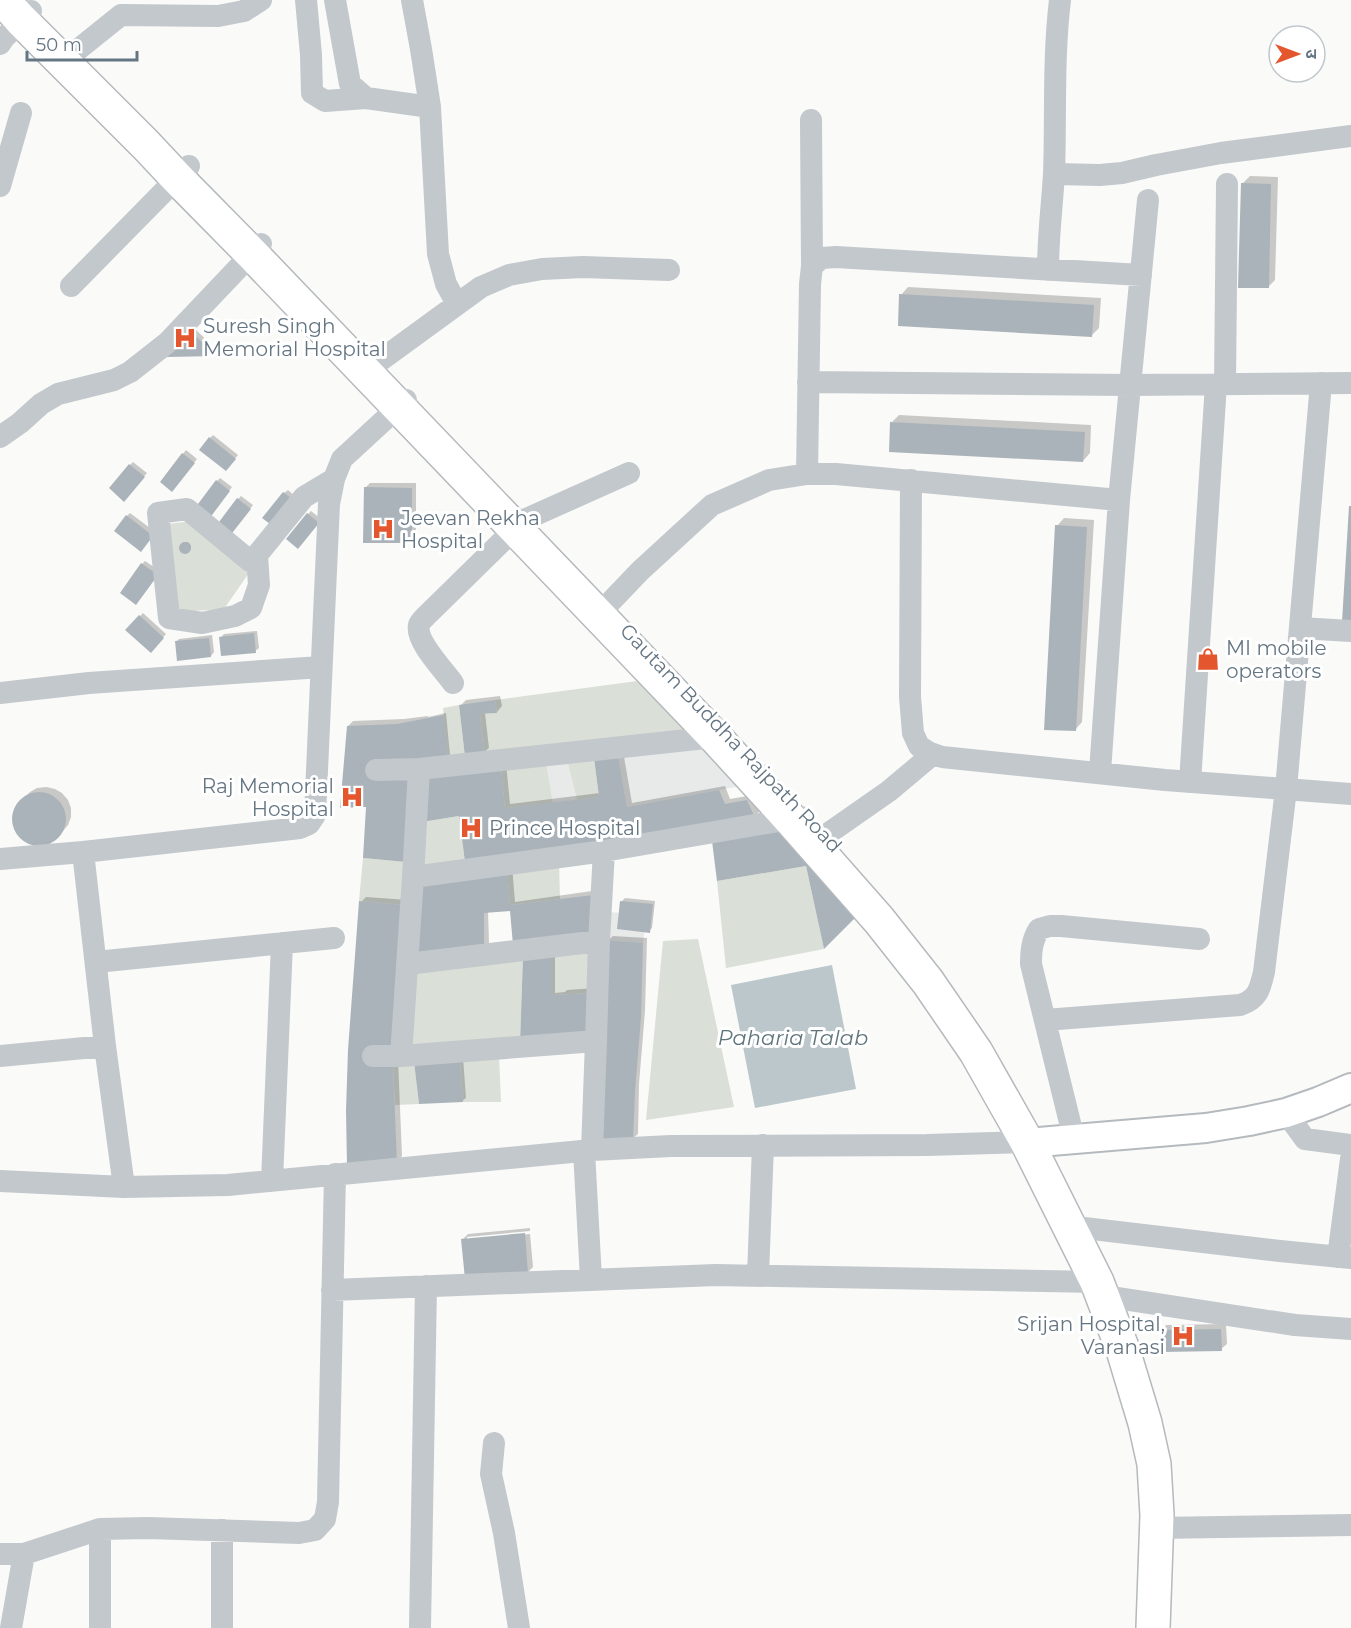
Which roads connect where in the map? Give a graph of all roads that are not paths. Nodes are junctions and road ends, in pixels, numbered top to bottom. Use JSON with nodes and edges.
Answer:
{"nodes":[{"id":1,"x":261,"y":0,"type":"edge"},
{"id":2,"x":306,"y":0,"type":"edge"},
{"id":3,"x":335,"y":0,"type":"edge"},
{"id":4,"x":412,"y":0,"type":"edge"},
{"id":5,"x":1060,"y":0,"type":"edge"},
{"id":6,"x":16,"y":15,"type":"edge"},
{"id":7,"x":75,"y":52,"type":"junction"},
{"id":8,"x":366,"y":98,"type":"junction"},
{"id":9,"x":429,"y":107,"type":"junction"},
{"id":10,"x":21,"y":113,"type":"dead end"},
{"id":11,"x":812,"y":120,"type":"dead end"},
{"id":12,"x":1351,"y":136,"type":"edge"},
{"id":13,"x":183,"y":172,"type":"junction"},
{"id":14,"x":1054,"y":174,"type":"junction"},
{"id":15,"x":1227,"y":184,"type":"dead end"},
{"id":16,"x":0,"y":186,"type":"edge"},
{"id":17,"x":1148,"y":200,"type":"dead end"},
{"id":18,"x":257,"y":249,"type":"junction"},
{"id":19,"x":812,"y":266,"type":"junction"},
{"id":20,"x":669,"y":270,"type":"dead end"},
{"id":21,"x":1048,"y":270,"type":"junction"},
{"id":22,"x":1141,"y":275,"type":"junction"},
{"id":23,"x":71,"y":286,"type":"dead end"},
{"id":24,"x":457,"y":304,"type":"junction"},
{"id":25,"x":374,"y":365,"type":"junction"},
{"id":26,"x":808,"y":382,"type":"junction"},
{"id":27,"x":1321,"y":383,"type":"junction"},
{"id":28,"x":1351,"y":383,"type":"edge"},
{"id":29,"x":1220,"y":384,"type":"junction"},
{"id":30,"x":1130,"y":385,"type":"junction"},
{"id":31,"x":402,"y":404,"type":"junction"},
{"id":32,"x":0,"y":437,"type":"edge"},
{"id":33,"x":629,"y":473,"type":"dead end"},
{"id":34,"x":807,"y":474,"type":"junction"},
{"id":35,"x":334,"y":479,"type":"junction"},
{"id":36,"x":911,"y":480,"type":"junction"},
{"id":37,"x":1119,"y":500,"type":"junction"},
{"id":38,"x":519,"y":525,"type":"junction"},
{"id":39,"x":257,"y":561,"type":"junction"},
{"id":40,"x":602,"y":611,"type":"junction"},
{"id":41,"x":1300,"y":628,"type":"junction"},
{"id":42,"x":1351,"y":632,"type":"edge"},
{"id":43,"x":321,"y":667,"type":"junction"},
{"id":44,"x":453,"y":683,"type":"dead end"},
{"id":45,"x":0,"y":693,"type":"edge"},
{"id":46,"x":715,"y":737,"type":"junction"},
{"id":47,"x":933,"y":754,"type":"junction"},
{"id":48,"x":419,"y":769,"type":"junction"},
{"id":49,"x":376,"y":770,"type":"dead end"},
{"id":50,"x":1100,"y":772,"type":"junction"},
{"id":51,"x":1190,"y":782,"type":"junction"},
{"id":52,"x":1286,"y":789,"type":"junction"},
{"id":53,"x":1351,"y":794,"type":"edge"},
{"id":54,"x":808,"y":823,"type":"junction"},
{"id":55,"x":604,"y":851,"type":"junction"},
{"id":56,"x":83,"y":852,"type":"junction"},
{"id":57,"x":0,"y":859,"type":"edge"},
{"id":58,"x":413,"y":877,"type":"junction"},
{"id":59,"x":334,"y":938,"type":"dead end"},
{"id":60,"x":1199,"y":939,"type":"dead end"},
{"id":61,"x":599,"y":940,"type":"junction"},
{"id":62,"x":282,"y":943,"type":"junction"},
{"id":63,"x":96,"y":962,"type":"junction"},
{"id":64,"x":407,"y":964,"type":"junction"},
{"id":65,"x":1045,"y":1020,"type":"junction"},
{"id":66,"x":596,"y":1041,"type":"junction"},
{"id":67,"x":105,"y":1046,"type":"junction"},
{"id":68,"x":0,"y":1056,"type":"edge"},
{"id":69,"x":373,"y":1056,"type":"dead end"},
{"id":70,"x":401,"y":1056,"type":"junction"},
{"id":71,"x":1351,"y":1088,"type":"edge"},
{"id":72,"x":1286,"y":1113,"type":"junction"},
{"id":73,"x":1074,"y":1139,"type":"junction"},
{"id":74,"x":1033,"y":1142,"type":"junction"},
{"id":75,"x":763,"y":1145,"type":"junction"},
{"id":76,"x":1351,"y":1145,"type":"edge"},
{"id":77,"x":588,"y":1150,"type":"junction"},
{"id":78,"x":1351,"y":1159,"type":"edge"},
{"id":79,"x":335,"y":1174,"type":"junction"},
{"id":80,"x":0,"y":1181,"type":"edge"},
{"id":81,"x":272,"y":1181,"type":"junction"},
{"id":82,"x":124,"y":1187,"type":"junction"},
{"id":83,"x":1084,"y":1228,"type":"junction"},
{"id":84,"x":1345,"y":1257,"type":"edge"},
{"id":85,"x":758,"y":1275,"type":"junction"},
{"id":86,"x":591,"y":1279,"type":"junction"},
{"id":87,"x":426,"y":1286,"type":"junction"},
{"id":88,"x":332,"y":1290,"type":"junction"},
{"id":89,"x":1107,"y":1290,"type":"junction"},
{"id":90,"x":1351,"y":1329,"type":"edge"},
{"id":91,"x":494,"y":1443,"type":"dead end"},
{"id":92,"x":1351,"y":1525,"type":"edge"},
{"id":93,"x":1162,"y":1528,"type":"junction"},
{"id":94,"x":100,"y":1529,"type":"junction"},
{"id":95,"x":222,"y":1530,"type":"junction"},
{"id":96,"x":0,"y":1554,"type":"edge"},
{"id":97,"x":24,"y":1554,"type":"junction"},
{"id":98,"x":0,"y":1626,"type":"edge"},
{"id":99,"x":11,"y":1628,"type":"edge"},
{"id":100,"x":100,"y":1628,"type":"edge"},
{"id":101,"x":222,"y":1628,"type":"edge"},
{"id":102,"x":420,"y":1628,"type":"edge"},
{"id":103,"x":519,"y":1628,"type":"edge"},
{"id":104,"x":1153,"y":1628,"type":"edge"},
{"id":105,"x":1165,"y":1628,"type":"edge"}],
"edges":[{"from":1,"to":7,"type":"street"},
{"from":2,"to":8,"type":"street"},
{"from":3,"to":8,"type":"street"},
{"from":4,"to":9,"type":"street"},
{"from":5,"to":14,"type":"street"},
{"from":6,"to":7,"type":"highway","name":"Gautam Buddha Rajpath Road"},
{"from":6,"to":13,"type":"highway"},
{"from":7,"to":13,"type":"highway","name":"Gautam Buddha Rajpath Road"},
{"from":8,"to":9,"type":"street"},
{"from":9,"to":24,"type":"street"},
{"from":10,"to":16,"type":"street"},
{"from":11,"to":19,"type":"street"},
{"from":12,"to":14,"type":"street"},
{"from":13,"to":18,"type":"highway","name":"Gautam Buddha Rajpath Road"},
{"from":13,"to":23,"type":"street"},
{"from":14,"to":21,"type":"street"},
{"from":15,"to":29,"type":"street"},
{"from":17,"to":22,"type":"street"},
{"from":18,"to":25,"type":"highway","name":"Gautam Buddha Rajpath Road"},
{"from":18,"to":31,"type":"highway"},
{"from":18,"to":32,"type":"street"},
{"from":19,"to":21,"type":"street"},
{"from":19,"to":26,"type":"street"},
{"from":20,"to":24,"type":"street"},
{"from":21,"to":22,"type":"street"},
{"from":22,"to":30,"type":"street"},
{"from":24,"to":25,"type":"street"},
{"from":25,"to":31,"type":"highway","name":"Gautam Buddha Rajpath Road"},
{"from":26,"to":30,"type":"street"},
{"from":26,"to":34,"type":"street"},
{"from":27,"to":28,"type":"street"},
{"from":27,"to":29,"type":"street"},
{"from":27,"to":41,"type":"street"},
{"from":29,"to":30,"type":"street"},
{"from":29,"to":51,"type":"street"},
{"from":30,"to":37,"type":"street"},
{"from":31,"to":35,"type":"street"},
{"from":31,"to":38,"type":"highway","name":"Gautam Buddha Rajpath Road"},
{"from":33,"to":38,"type":"street"},
{"from":34,"to":36,"type":"street"},
{"from":34,"to":40,"type":"street"},
{"from":35,"to":39,"type":"street"},
{"from":35,"to":43,"type":"street"},
{"from":36,"to":37,"type":"street"},
{"from":36,"to":47,"type":"street"},
{"from":37,"to":50,"type":"street"},
{"from":38,"to":40,"type":"highway","name":"Gautam Buddha Rajpath Road"},
{"from":38,"to":44,"type":"street"},
{"from":39,"to":39,"type":"street"},
{"from":40,"to":46,"type":"highway"},
{"from":40,"to":54,"type":"highway","name":"Gautam Buddha Rajpath Road"},
{"from":41,"to":42,"type":"street"},
{"from":41,"to":52,"type":"street"},
{"from":43,"to":45,"type":"street"},
{"from":43,"to":56,"type":"street"},
{"from":46,"to":48,"type":"street"},
{"from":46,"to":54,"type":"highway"},
{"from":47,"to":50,"type":"street"},
{"from":47,"to":54,"type":"street"},
{"from":48,"to":49,"type":"street"},
{"from":48,"to":58,"type":"street"},
{"from":50,"to":51,"type":"street"},
{"from":51,"to":52,"type":"street"},
{"from":52,"to":53,"type":"street"},
{"from":52,"to":65,"type":"street"},
{"from":54,"to":55,"type":"street"},
{"from":54,"to":74,"type":"highway","name":"Gautam Buddha Rajpath Road"},
{"from":55,"to":58,"type":"street"},
{"from":55,"to":61,"type":"street"},
{"from":56,"to":57,"type":"street"},
{"from":56,"to":63,"type":"street"},
{"from":58,"to":64,"type":"street"},
{"from":59,"to":62,"type":"street"},
{"from":60,"to":65,"type":"street"},
{"from":61,"to":64,"type":"street"},
{"from":61,"to":66,"type":"street"},
{"from":62,"to":63,"type":"street"},
{"from":62,"to":81,"type":"street"},
{"from":63,"to":67,"type":"street"},
{"from":64,"to":70,"type":"street"},
{"from":65,"to":73,"type":"street"},
{"from":66,"to":70,"type":"street"},
{"from":66,"to":77,"type":"street"},
{"from":67,"to":68,"type":"street"},
{"from":67,"to":82,"type":"street"},
{"from":69,"to":70,"type":"street"},
{"from":71,"to":72,"type":"main road"},
{"from":72,"to":73,"type":"main road"},
{"from":72,"to":76,"type":"street"},
{"from":73,"to":74,"type":"main road"},
{"from":74,"to":75,"type":"street"},
{"from":74,"to":83,"type":"highway","name":"Gautam Buddha Rajpath Road"},
{"from":74,"to":89,"type":"highway"},
{"from":75,"to":77,"type":"street"},
{"from":75,"to":85,"type":"street"},
{"from":77,"to":79,"type":"street"},
{"from":77,"to":86,"type":"street"},
{"from":78,"to":84,"type":"street"},
{"from":79,"to":81,"type":"street"},
{"from":79,"to":88,"type":"street"},
{"from":80,"to":82,"type":"street"},
{"from":81,"to":82,"type":"street"},
{"from":83,"to":84,"type":"street"},
{"from":83,"to":89,"type":"highway","name":"Gautam Buddha Rajpath Road"},
{"from":85,"to":86,"type":"street"},
{"from":85,"to":89,"type":"street"},
{"from":86,"to":87,"type":"street"},
{"from":87,"to":88,"type":"street"},
{"from":87,"to":102,"type":"street"},
{"from":88,"to":95,"type":"street"},
{"from":89,"to":90,"type":"street"},
{"from":89,"to":93,"type":"highway","name":"Gautam Buddha Rajpath Road"},
{"from":91,"to":103,"type":"street"},
{"from":92,"to":93,"type":"street"},
{"from":93,"to":104,"type":"highway"},
{"from":93,"to":105,"type":"highway","name":"Gautam Buddha Rajpath Road"},
{"from":94,"to":95,"type":"street"},
{"from":94,"to":97,"type":"street"},
{"from":94,"to":100,"type":"street"},
{"from":95,"to":101,"type":"street"},
{"from":96,"to":97,"type":"street"},
{"from":97,"to":99,"type":"street"},
{"from":98,"to":99,"type":"street"}]}
